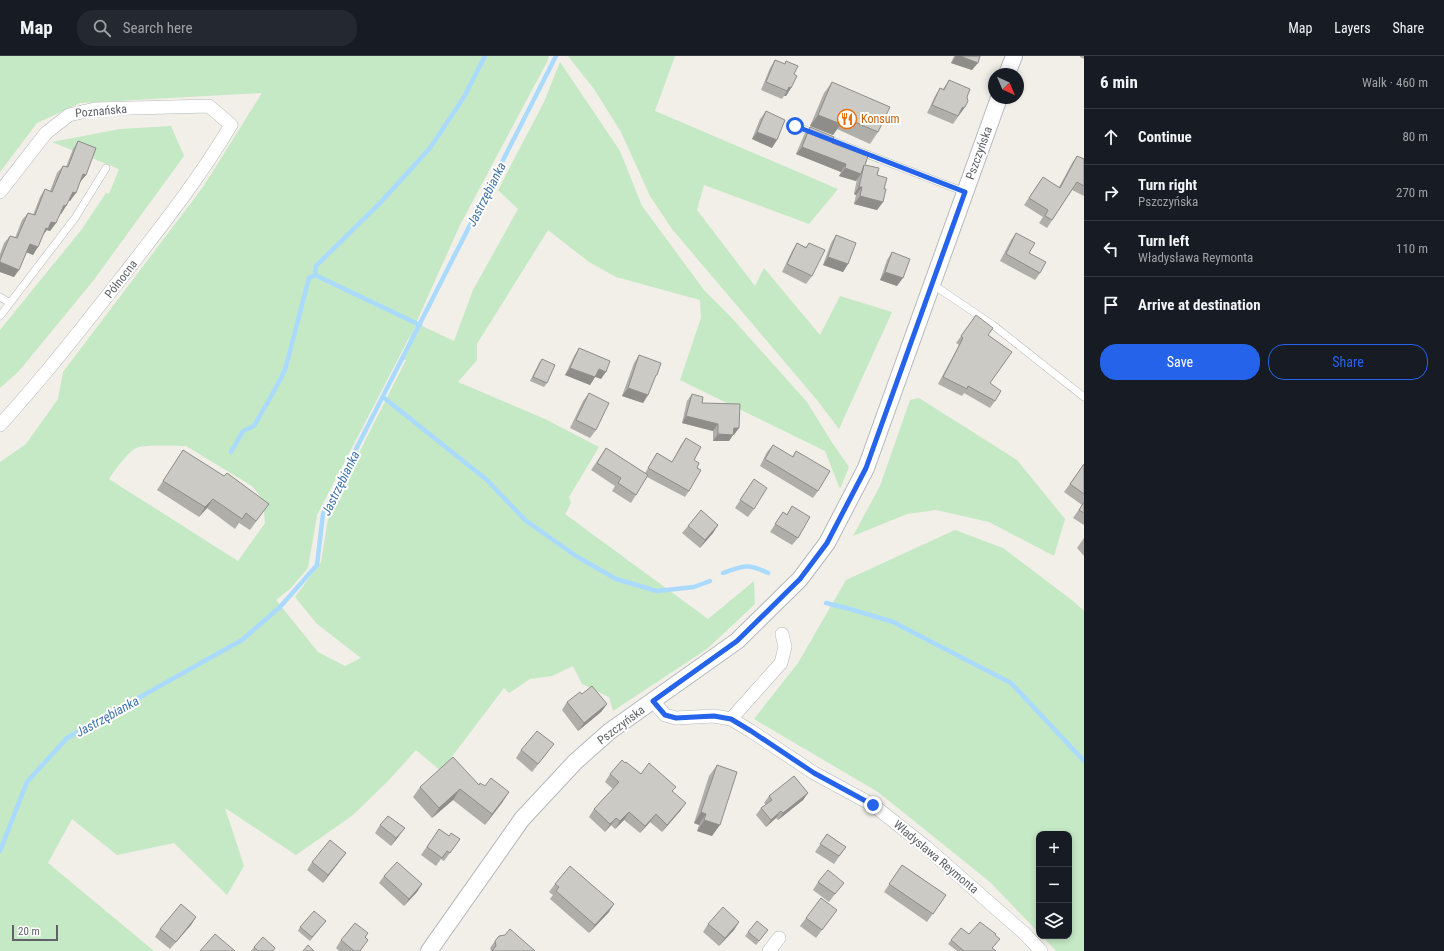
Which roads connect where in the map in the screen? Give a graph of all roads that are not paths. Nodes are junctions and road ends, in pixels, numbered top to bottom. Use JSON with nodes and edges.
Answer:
{"nodes":[{"id":1,"x":1014,"y":56,"type":"edge"},
{"id":2,"x":1010,"y":68,"type":"edge"},
{"id":3,"x":997,"y":104,"type":"edge"},
{"id":4,"x":231,"y":125,"type":"joint"},
{"id":5,"x":795,"y":126,"type":"dead end"},
{"id":6,"x":106,"y":168,"type":"dead end"},
{"id":7,"x":0,"y":192,"type":"edge"},
{"id":8,"x":965,"y":192,"type":"junction"},
{"id":9,"x":932,"y":284,"type":"junction"},
{"id":10,"x":0,"y":297,"type":"edge"},
{"id":11,"x":10,"y":303,"type":"junction"},
{"id":12,"x":0,"y":316,"type":"edge"},
{"id":13,"x":1084,"y":397,"type":"edge"},
{"id":14,"x":0,"y":425,"type":"edge"},
{"id":15,"x":782,"y":634,"type":"dead end"},
{"id":16,"x":653,"y":701,"type":"junction"},
{"id":17,"x":731,"y":719,"type":"junction"},
{"id":18,"x":779,"y":938,"type":"dead end"},
{"id":19,"x":429,"y":951,"type":"edge"},
{"id":20,"x":769,"y":951,"type":"edge"},
{"id":21,"x":1041,"y":951,"type":"edge"}],
"edges":[{"from":1,"to":2,"type":"street"},
{"from":3,"to":8,"type":"street","name":"Pszczyńska"},
{"from":4,"to":7,"type":"street","name":"Poznańska"},
{"from":4,"to":14,"type":"street","name":"Północna"},
{"from":5,"to":8,"type":"lane"},
{"from":6,"to":11,"type":"lane"},
{"from":8,"to":9,"type":"street","name":"Pszczyńska"},
{"from":9,"to":13,"type":"lane"},
{"from":9,"to":16,"type":"street","name":"Pszczyńska"},
{"from":10,"to":11,"type":"lane"},
{"from":11,"to":12,"type":"lane"},
{"from":15,"to":17,"type":"street"},
{"from":16,"to":17,"type":"street","name":"Władysława Reymonta"},
{"from":16,"to":19,"type":"street","name":"Pszczyńska"},
{"from":17,"to":21,"type":"street","name":"Władysława Reymonta"},
{"from":18,"to":20,"type":"street"}]}
